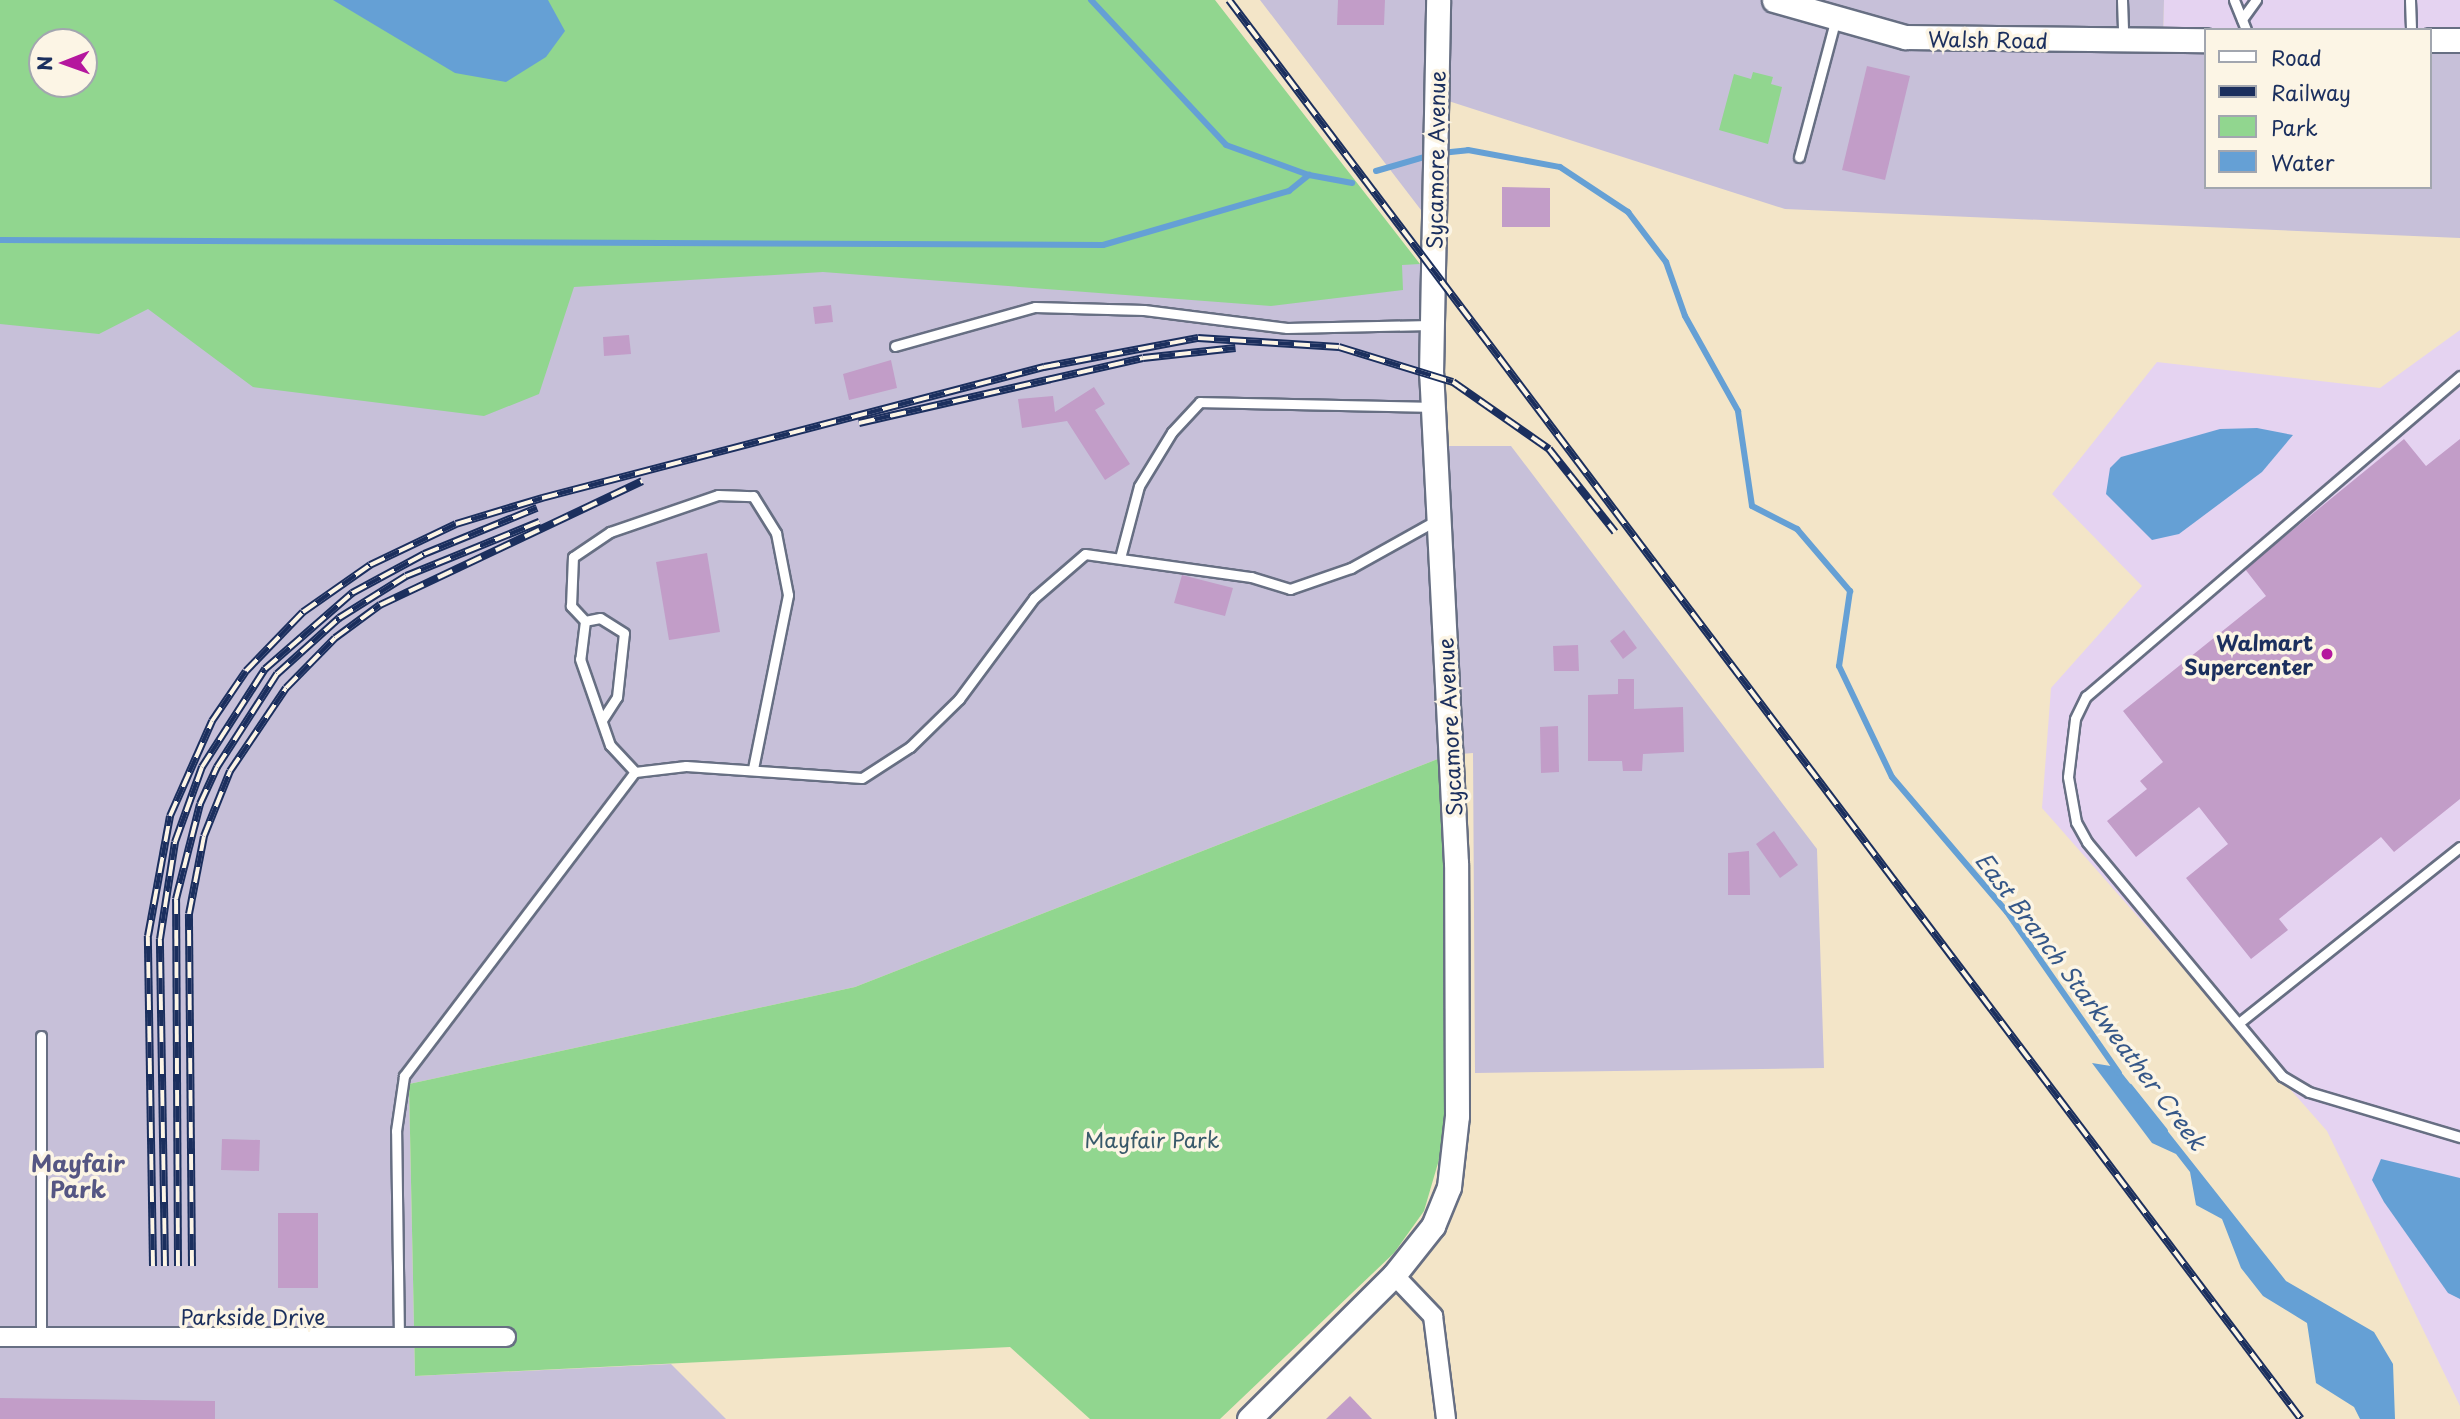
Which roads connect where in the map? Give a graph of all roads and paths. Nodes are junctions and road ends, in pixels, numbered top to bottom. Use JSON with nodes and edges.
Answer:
{"nodes":[{"id":1,"x":1438,"y":0,"type":"edge"},
{"id":2,"x":1774,"y":0,"type":"edge"},
{"id":3,"x":2122,"y":0,"type":"edge"},
{"id":4,"x":2234,"y":0,"type":"edge"},
{"id":5,"x":2256,"y":0,"type":"edge"},
{"id":6,"x":2410,"y":0,"type":"edge"},
{"id":7,"x":1837,"y":16,"type":"junction"},
{"id":8,"x":2242,"y":19,"type":"junction"},
{"id":9,"x":2245,"y":28,"type":"edge"},
{"id":10,"x":2411,"y":28,"type":"edge"},
{"id":11,"x":2123,"y":40,"type":"junction"},
{"id":12,"x":2204,"y":40,"type":"edge"},
{"id":13,"x":2432,"y":40,"type":"edge"},
{"id":14,"x":2460,"y":40,"type":"edge"},
{"id":15,"x":1799,"y":157,"type":"dead end"},
{"id":16,"x":1432,"y":326,"type":"junction"},
{"id":17,"x":895,"y":346,"type":"dead end"},
{"id":18,"x":2460,"y":376,"type":"edge"},
{"id":19,"x":1434,"y":407,"type":"junction"},
{"id":20,"x":1438,"y":520,"type":"junction"},
{"id":21,"x":1120,"y":558,"type":"junction"},
{"id":22,"x":585,"y":621,"type":"junction"},
{"id":23,"x":602,"y":719,"type":"junction"},
{"id":24,"x":754,"y":769,"type":"junction"},
{"id":25,"x":635,"y":772,"type":"junction"},
{"id":26,"x":2460,"y":846,"type":"edge"},
{"id":27,"x":2240,"y":1022,"type":"junction"},
{"id":28,"x":41,"y":1036,"type":"dead end"},
{"id":29,"x":2460,"y":1137,"type":"edge"},
{"id":30,"x":1394,"y":1275,"type":"junction"},
{"id":31,"x":0,"y":1337,"type":"edge"},
{"id":32,"x":506,"y":1337,"type":"dead end"},
{"id":33,"x":41,"y":1338,"type":"junction"},
{"id":34,"x":399,"y":1338,"type":"junction"},
{"id":35,"x":1249,"y":1419,"type":"edge"},
{"id":36,"x":1446,"y":1419,"type":"edge"}],
"edges":[{"from":1,"to":16,"type":"street","name":"Sycamore Avenue"},
{"from":2,"to":7,"type":"street","name":"Walsh Road"},
{"from":3,"to":11,"type":"lane"},
{"from":4,"to":8,"type":"lane"},
{"from":5,"to":8,"type":"lane"},
{"from":6,"to":10,"type":"lane"},
{"from":7,"to":11,"type":"street","name":"Walsh Road"},
{"from":7,"to":15,"type":"lane"},
{"from":8,"to":9,"type":"lane"},
{"from":11,"to":12,"type":"street","name":"Walsh Road"},
{"from":13,"to":14,"type":"street"},
{"from":16,"to":17,"type":"lane"},
{"from":16,"to":19,"type":"street","name":"Sycamore Avenue"},
{"from":18,"to":27,"type":"lane"},
{"from":19,"to":20,"type":"street","name":"Sycamore Avenue"},
{"from":19,"to":21,"type":"lane"},
{"from":20,"to":21,"type":"lane"},
{"from":20,"to":30,"type":"street","name":"Sycamore Avenue"},
{"from":21,"to":24,"type":"lane"},
{"from":22,"to":23,"type":"lane"},
{"from":22,"to":23,"type":"lane"},
{"from":22,"to":24,"type":"lane"},
{"from":23,"to":25,"type":"lane"},
{"from":24,"to":25,"type":"lane"},
{"from":25,"to":34,"type":"lane"},
{"from":26,"to":27,"type":"lane"},
{"from":27,"to":29,"type":"lane"},
{"from":28,"to":33,"type":"lane"},
{"from":30,"to":35,"type":"street","name":"Sycamore Avenue"},
{"from":30,"to":36,"type":"street"},
{"from":31,"to":33,"type":"street","name":"Parkside Drive"},
{"from":32,"to":34,"type":"street","name":"Parkside Drive"},
{"from":33,"to":34,"type":"street","name":"Parkside Drive"}]}
